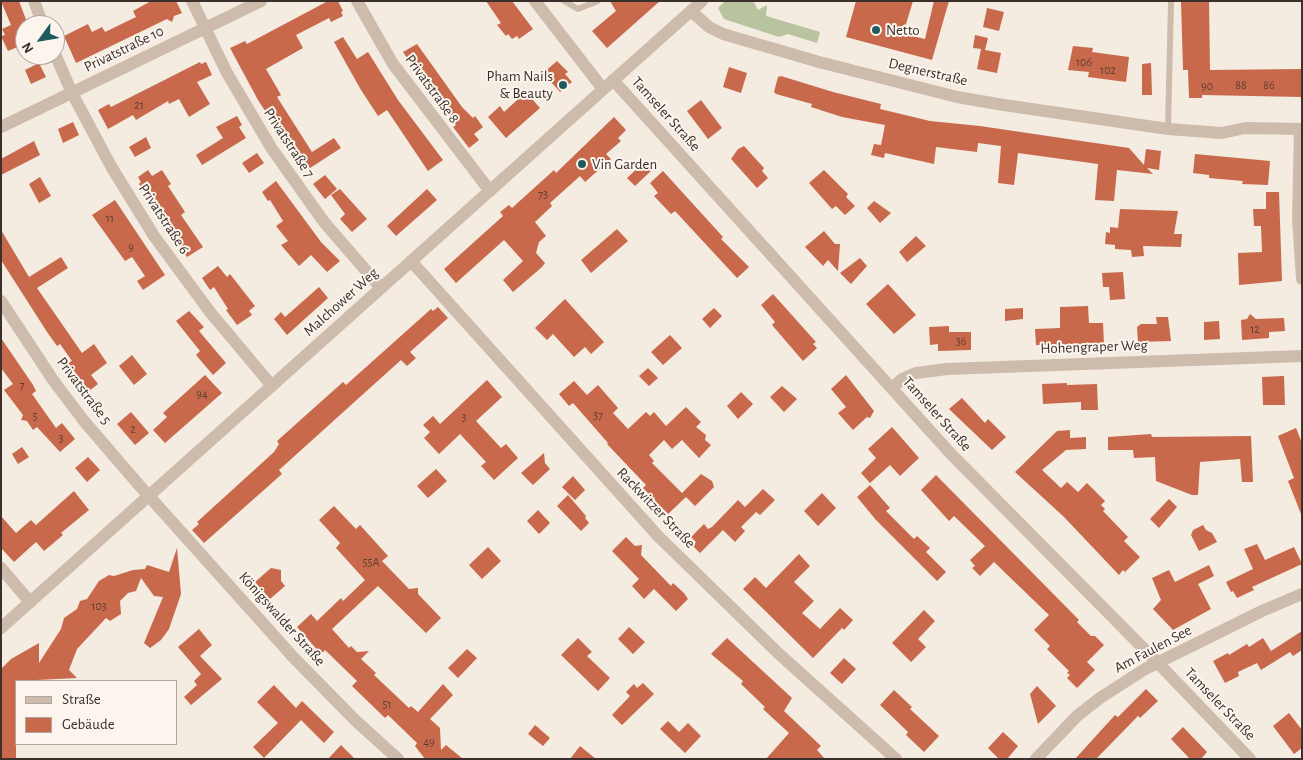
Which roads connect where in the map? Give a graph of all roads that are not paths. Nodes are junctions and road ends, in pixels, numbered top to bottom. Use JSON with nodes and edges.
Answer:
{"nodes":[{"id":1,"x":34,"y":1,"type":"edge"},
{"id":2,"x":192,"y":1,"type":"edge"},
{"id":3,"x":260,"y":1,"type":"edge"},
{"id":4,"x":357,"y":1,"type":"edge"},
{"id":5,"x":535,"y":1,"type":"edge"},
{"id":6,"x":564,"y":1,"type":"edge"},
{"id":7,"x":598,"y":1,"type":"edge"},
{"id":8,"x":702,"y":1,"type":"edge"},
{"id":9,"x":1171,"y":1,"type":"edge"},
{"id":10,"x":691,"y":11,"type":"junction"},
{"id":11,"x":39,"y":15,"type":"edge"},
{"id":12,"x":204,"y":28,"type":"junction"},
{"id":13,"x":60,"y":65,"type":"edge"},
{"id":14,"x":613,"y":80,"type":"junction"},
{"id":15,"x":603,"y":89,"type":"junction"},
{"id":16,"x":72,"y":93,"type":"junction"},
{"id":17,"x":1,"y":127,"type":"edge"},
{"id":18,"x":1168,"y":129,"type":"junction"},
{"id":19,"x":1301,"y":129,"type":"edge"},
{"id":20,"x":490,"y":191,"type":"junction"},
{"id":21,"x":411,"y":262,"type":"junction"},
{"id":22,"x":1302,"y":279,"type":"edge"},
{"id":23,"x":381,"y":288,"type":"junction"},
{"id":24,"x":1,"y":301,"type":"edge"},
{"id":25,"x":1302,"y":356,"type":"edge"},
{"id":26,"x":272,"y":386,"type":"junction"},
{"id":27,"x":892,"y":388,"type":"junction"},
{"id":28,"x":148,"y":495,"type":"junction"},
{"id":29,"x":1,"y":568,"type":"edge"},
{"id":30,"x":1302,"y":594,"type":"edge"},
{"id":31,"x":30,"y":602,"type":"junction"},
{"id":32,"x":1,"y":628,"type":"edge"},
{"id":33,"x":1158,"y":663,"type":"junction"},
{"id":34,"x":398,"y":759,"type":"edge"},
{"id":35,"x":896,"y":759,"type":"edge"},
{"id":36,"x":1036,"y":759,"type":"edge"},
{"id":37,"x":1250,"y":759,"type":"edge"}],
"edges":[{"from":1,"to":11,"type":"street"},
{"from":2,"to":12,"type":"street","name":"Privatstraße 7"},
{"from":3,"to":12,"type":"street","name":"Privatstraße 10"},
{"from":4,"to":20,"type":"street","name":"Privatstraße 8"},
{"from":5,"to":15,"type":"street"},
{"from":6,"to":7,"type":"lane"},
{"from":8,"to":10,"type":"street","name":"Malchower Weg"},
{"from":9,"to":18,"type":"lane"},
{"from":10,"to":14,"type":"street","name":"Malchower Weg"},
{"from":10,"to":18,"type":"street","name":"Degnerstraße"},
{"from":12,"to":16,"type":"street","name":"Privatstraße 10"},
{"from":12,"to":23,"type":"street","name":"Privatstraße 7"},
{"from":13,"to":16,"type":"street","name":"Privatstraße 6"},
{"from":14,"to":15,"type":"street","name":"Malchower Weg"},
{"from":14,"to":27,"type":"street","name":"Tamseler Straße"},
{"from":15,"to":20,"type":"street","name":"Malchower Weg"},
{"from":16,"to":17,"type":"street","name":"Privatstraße 10"},
{"from":16,"to":26,"type":"street","name":"Privatstraße 6"},
{"from":18,"to":19,"type":"street","name":"Degnerstraße"},
{"from":19,"to":22,"type":"street"},
{"from":20,"to":21,"type":"street","name":"Malchower Weg"},
{"from":21,"to":23,"type":"street","name":"Malchower Weg"},
{"from":21,"to":35,"type":"street","name":"Rackwitzer Straße"},
{"from":23,"to":26,"type":"street","name":"Malchower Weg"},
{"from":24,"to":28,"type":"street","name":"Privatstraße 5"},
{"from":25,"to":27,"type":"street","name":"Hohengraper Weg"},
{"from":26,"to":28,"type":"street","name":"Malchower Weg"},
{"from":27,"to":33,"type":"street","name":"Tamseler Straße"},
{"from":28,"to":31,"type":"street","name":"Malchower Weg"},
{"from":28,"to":34,"type":"street","name":"Königswalder Straße"},
{"from":29,"to":31,"type":"street"},
{"from":30,"to":33,"type":"street","name":"Am Faulen See"},
{"from":31,"to":32,"type":"street","name":"Malchower Weg"},
{"from":33,"to":36,"type":"street","name":"Am Faulen See"},
{"from":33,"to":37,"type":"street","name":"Tamseler Straße"}]}
